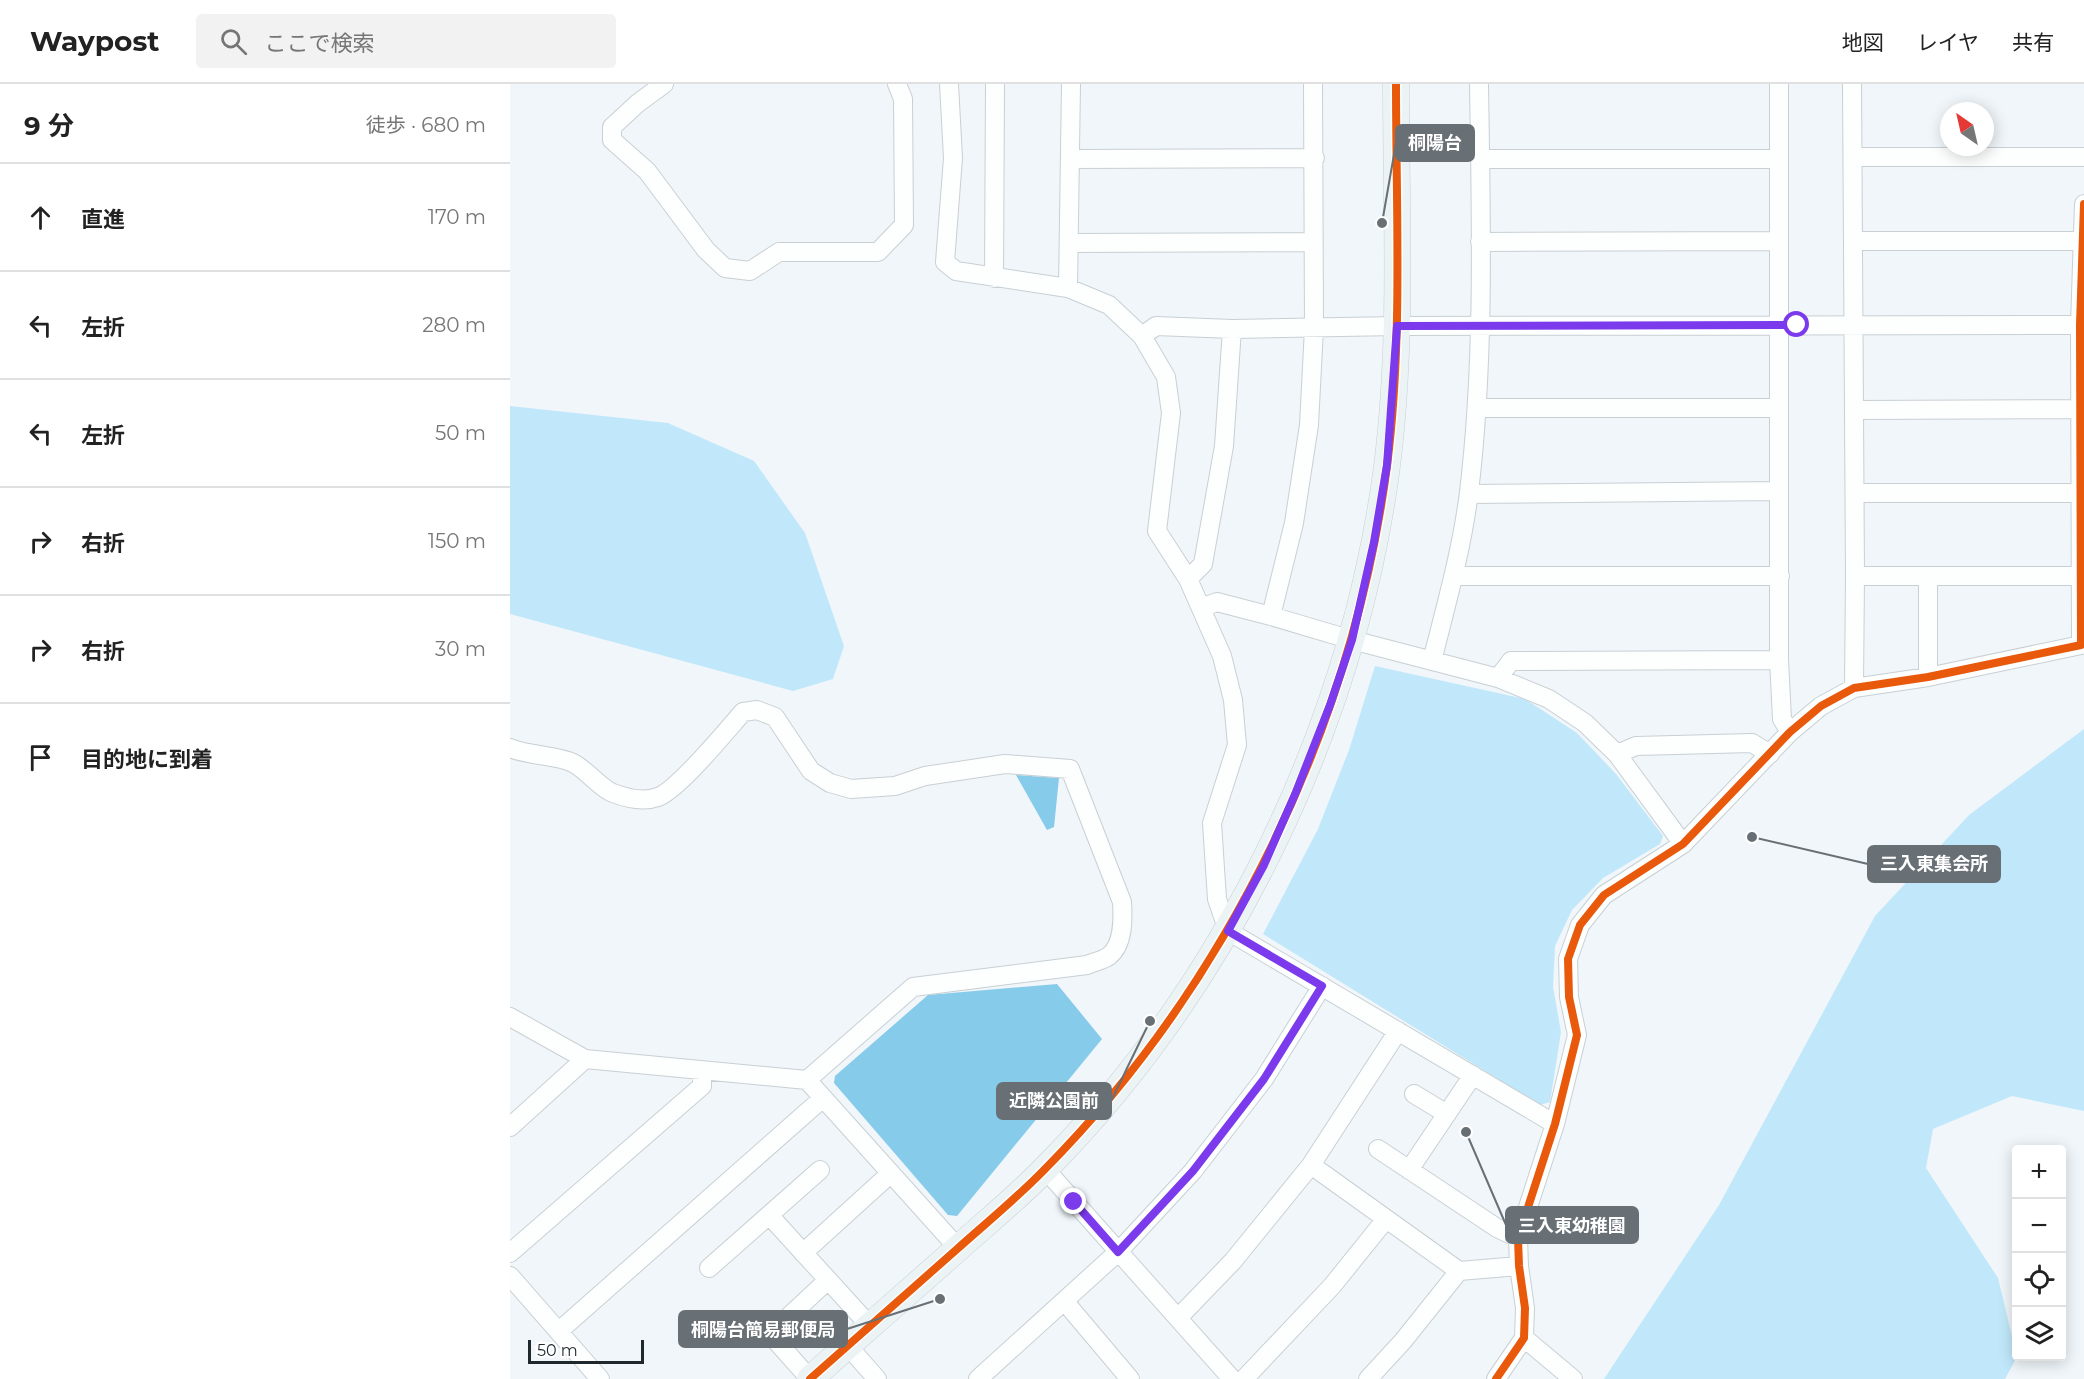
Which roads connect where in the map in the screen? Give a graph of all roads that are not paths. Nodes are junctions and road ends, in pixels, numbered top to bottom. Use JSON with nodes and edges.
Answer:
{"nodes":[{"id":1,"x":664,"y":84,"type":"edge"},
{"id":2,"x":897,"y":84,"type":"edge"},
{"id":3,"x":949,"y":84,"type":"edge"},
{"id":4,"x":994,"y":84,"type":"edge"},
{"id":5,"x":1071,"y":84,"type":"edge"},
{"id":6,"x":1313,"y":84,"type":"edge"},
{"id":7,"x":1396,"y":84,"type":"edge"},
{"id":8,"x":1479,"y":84,"type":"edge"},
{"id":9,"x":1779,"y":84,"type":"edge"},
{"id":10,"x":1852,"y":84,"type":"edge"},
{"id":11,"x":1853,"y":157,"type":"junction"},
{"id":12,"x":1315,"y":158,"type":"junction"},
{"id":13,"x":2084,"y":158,"type":"edge"},
{"id":14,"x":1071,"y":159,"type":"junction"},
{"id":15,"x":1480,"y":159,"type":"junction"},
{"id":16,"x":1779,"y":159,"type":"junction"},
{"id":17,"x":2084,"y":204,"type":"edge"},
{"id":18,"x":1778,"y":241,"type":"junction"},
{"id":19,"x":1854,"y":241,"type":"junction"},
{"id":20,"x":2082,"y":241,"type":"junction"},
{"id":21,"x":1313,"y":242,"type":"junction"},
{"id":22,"x":1480,"y":242,"type":"junction"},
{"id":23,"x":1069,"y":243,"type":"junction"},
{"id":24,"x":994,"y":278,"type":"junction"},
{"id":25,"x":1068,"y":288,"type":"junction"},
{"id":26,"x":1778,"y":325,"type":"junction"},
{"id":27,"x":2080,"y":325,"type":"junction"},
{"id":28,"x":1397,"y":326,"type":"junction"},
{"id":29,"x":1479,"y":326,"type":"junction"},
{"id":30,"x":1854,"y":326,"type":"junction"},
{"id":31,"x":1314,"y":328,"type":"junction"},
{"id":32,"x":1232,"y":329,"type":"junction"},
{"id":33,"x":1142,"y":336,"type":"junction"},
{"id":34,"x":1477,"y":408,"type":"junction"},
{"id":35,"x":1778,"y":408,"type":"junction"},
{"id":36,"x":2080,"y":409,"type":"junction"},
{"id":37,"x":1855,"y":411,"type":"junction"},
{"id":38,"x":1779,"y":491,"type":"junction"},
{"id":39,"x":1854,"y":493,"type":"junction"},
{"id":40,"x":1469,"y":494,"type":"junction"},
{"id":41,"x":2082,"y":503,"type":"edge"},
{"id":42,"x":1454,"y":576,"type":"junction"},
{"id":43,"x":1780,"y":576,"type":"junction"},
{"id":44,"x":1855,"y":576,"type":"junction"},
{"id":45,"x":1928,"y":576,"type":"junction"},
{"id":46,"x":2080,"y":576,"type":"junction"},
{"id":47,"x":1188,"y":579,"type":"junction"},
{"id":48,"x":1201,"y":608,"type":"junction"},
{"id":49,"x":1271,"y":616,"type":"junction"},
{"id":50,"x":1352,"y":640,"type":"junction"},
{"id":51,"x":2082,"y":645,"type":"edge"},
{"id":52,"x":1779,"y":660,"type":"junction"},
{"id":53,"x":1432,"y":661,"type":"junction"},
{"id":54,"x":1928,"y":677,"type":"junction"},
{"id":55,"x":1498,"y":678,"type":"junction"},
{"id":56,"x":1854,"y":688,"type":"junction"},
{"id":57,"x":1790,"y":732,"type":"junction"},
{"id":58,"x":510,"y":748,"type":"edge"},
{"id":59,"x":1617,"y":754,"type":"junction"},
{"id":60,"x":1770,"y":754,"type":"junction"},
{"id":61,"x":1683,"y":844,"type":"junction"},
{"id":62,"x":1228,"y":931,"type":"junction"},
{"id":63,"x":1322,"y":986,"type":"junction"},
{"id":64,"x":510,"y":1017,"type":"edge"},
{"id":65,"x":1398,"y":1031,"type":"junction"},
{"id":66,"x":585,"y":1059,"type":"junction"},
{"id":67,"x":702,"y":1070,"type":"junction"},
{"id":68,"x":1473,"y":1075,"type":"junction"},
{"id":69,"x":807,"y":1080,"type":"junction"},
{"id":70,"x":1414,"y":1094,"type":"dead end"},
{"id":71,"x":823,"y":1098,"type":"junction"},
{"id":72,"x":1447,"y":1114,"type":"junction"},
{"id":73,"x":1555,"y":1124,"type":"junction"},
{"id":74,"x":510,"y":1127,"type":"edge"},
{"id":75,"x":1378,"y":1149,"type":"dead end"},
{"id":76,"x":1311,"y":1165,"type":"junction"},
{"id":77,"x":1045,"y":1169,"type":"junction"},
{"id":78,"x":820,"y":1170,"type":"dead end"},
{"id":79,"x":1409,"y":1170,"type":"junction"},
{"id":80,"x":891,"y":1173,"type":"junction"},
{"id":81,"x":769,"y":1215,"type":"junction"},
{"id":82,"x":1386,"y":1219,"type":"junction"},
{"id":83,"x":1518,"y":1238,"type":"junction"},
{"id":84,"x":958,"y":1248,"type":"junction"},
{"id":85,"x":1118,"y":1252,"type":"junction"},
{"id":86,"x":510,"y":1253,"type":"edge"},
{"id":87,"x":803,"y":1253,"type":"junction"},
{"id":88,"x":1519,"y":1266,"type":"junction"},
{"id":89,"x":710,"y":1268,"type":"dead end"},
{"id":90,"x":1459,"y":1271,"type":"junction"},
{"id":91,"x":510,"y":1276,"type":"edge"},
{"id":92,"x":828,"y":1280,"type":"junction"},
{"id":93,"x":1065,"y":1302,"type":"junction"},
{"id":94,"x":1178,"y":1318,"type":"junction"},
{"id":95,"x":870,"y":1326,"type":"junction"},
{"id":96,"x":559,"y":1331,"type":"junction"},
{"id":97,"x":1524,"y":1338,"type":"junction"},
{"id":98,"x":848,"y":1346,"type":"junction"},
{"id":99,"x":1122,"y":1376,"type":"edge"},
{"id":100,"x":600,"y":1379,"type":"edge"},
{"id":101,"x":810,"y":1379,"type":"edge"},
{"id":102,"x":877,"y":1379,"type":"edge"},
{"id":103,"x":978,"y":1379,"type":"edge"},
{"id":104,"x":1232,"y":1379,"type":"edge"},
{"id":105,"x":1244,"y":1379,"type":"edge"},
{"id":106,"x":1368,"y":1379,"type":"edge"},
{"id":107,"x":1496,"y":1379,"type":"edge"},
{"id":108,"x":1573,"y":1379,"type":"edge"}],
"edges":[{"from":1,"to":2,"type":"street"},
{"from":3,"to":24,"type":"street"},
{"from":4,"to":24,"type":"street"},
{"from":5,"to":14,"type":"street"},
{"from":6,"to":12,"type":"street"},
{"from":7,"to":28,"type":"street"},
{"from":8,"to":15,"type":"street"},
{"from":9,"to":16,"type":"street"},
{"from":10,"to":11,"type":"street"},
{"from":11,"to":13,"type":"street"},
{"from":11,"to":19,"type":"street"},
{"from":12,"to":14,"type":"street"},
{"from":12,"to":21,"type":"street"},
{"from":14,"to":23,"type":"street"},
{"from":15,"to":16,"type":"street"},
{"from":15,"to":22,"type":"street"},
{"from":16,"to":18,"type":"street"},
{"from":17,"to":20,"type":"street"},
{"from":18,"to":22,"type":"street"},
{"from":18,"to":26,"type":"street"},
{"from":19,"to":20,"type":"street"},
{"from":19,"to":30,"type":"street"},
{"from":20,"to":27,"type":"street"},
{"from":21,"to":23,"type":"street"},
{"from":21,"to":31,"type":"street"},
{"from":22,"to":29,"type":"street"},
{"from":23,"to":25,"type":"street"},
{"from":24,"to":25,"type":"street"},
{"from":25,"to":33,"type":"street"},
{"from":26,"to":29,"type":"street"},
{"from":26,"to":30,"type":"street"},
{"from":26,"to":35,"type":"street"},
{"from":27,"to":30,"type":"street"},
{"from":27,"to":36,"type":"street"},
{"from":28,"to":29,"type":"street"},
{"from":28,"to":31,"type":"street"},
{"from":28,"to":50,"type":"street"},
{"from":29,"to":34,"type":"street"},
{"from":30,"to":37,"type":"street"},
{"from":31,"to":32,"type":"street"},
{"from":31,"to":49,"type":"street"},
{"from":32,"to":33,"type":"street"},
{"from":32,"to":47,"type":"street"},
{"from":33,"to":47,"type":"street"},
{"from":34,"to":35,"type":"street"},
{"from":34,"to":40,"type":"street"},
{"from":35,"to":38,"type":"street"},
{"from":36,"to":37,"type":"street"},
{"from":36,"to":41,"type":"street"},
{"from":37,"to":39,"type":"street"},
{"from":38,"to":40,"type":"street"},
{"from":38,"to":43,"type":"street"},
{"from":39,"to":41,"type":"street"},
{"from":39,"to":44,"type":"street"},
{"from":40,"to":42,"type":"street"},
{"from":41,"to":46,"type":"street"},
{"from":42,"to":43,"type":"street"},
{"from":42,"to":53,"type":"street"},
{"from":43,"to":52,"type":"street"},
{"from":44,"to":45,"type":"street"},
{"from":44,"to":56,"type":"street"},
{"from":45,"to":46,"type":"street"},
{"from":45,"to":54,"type":"street"},
{"from":46,"to":51,"type":"street"},
{"from":47,"to":48,"type":"street"},
{"from":48,"to":49,"type":"street"},
{"from":48,"to":62,"type":"street"},
{"from":49,"to":50,"type":"street"},
{"from":50,"to":53,"type":"street"},
{"from":50,"to":62,"type":"street"},
{"from":51,"to":54,"type":"street"},
{"from":52,"to":55,"type":"street"},
{"from":52,"to":57,"type":"street"},
{"from":53,"to":55,"type":"street"},
{"from":54,"to":56,"type":"street"},
{"from":55,"to":59,"type":"street"},
{"from":56,"to":57,"type":"street"},
{"from":57,"to":60,"type":"street"},
{"from":58,"to":69,"type":"street"},
{"from":59,"to":60,"type":"street"},
{"from":59,"to":61,"type":"street"},
{"from":60,"to":61,"type":"street"},
{"from":61,"to":73,"type":"street"},
{"from":62,"to":63,"type":"street"},
{"from":62,"to":77,"type":"street"},
{"from":63,"to":65,"type":"street"},
{"from":63,"to":85,"type":"street"},
{"from":64,"to":66,"type":"street"},
{"from":65,"to":68,"type":"street"},
{"from":65,"to":76,"type":"street"},
{"from":66,"to":67,"type":"street"},
{"from":66,"to":74,"type":"street"},
{"from":67,"to":69,"type":"street"},
{"from":67,"to":86,"type":"street"},
{"from":68,"to":72,"type":"street"},
{"from":68,"to":73,"type":"street"},
{"from":69,"to":71,"type":"street"},
{"from":70,"to":72,"type":"street"},
{"from":71,"to":80,"type":"street"},
{"from":71,"to":96,"type":"street"},
{"from":72,"to":79,"type":"street"},
{"from":73,"to":83,"type":"street"},
{"from":75,"to":79,"type":"street"},
{"from":76,"to":82,"type":"street"},
{"from":76,"to":94,"type":"street"},
{"from":77,"to":84,"type":"street"},
{"from":77,"to":85,"type":"street"},
{"from":78,"to":81,"type":"street"},
{"from":79,"to":83,"type":"street"},
{"from":80,"to":84,"type":"street"},
{"from":80,"to":87,"type":"street"},
{"from":81,"to":87,"type":"street"},
{"from":81,"to":89,"type":"street"},
{"from":82,"to":90,"type":"street"},
{"from":82,"to":105,"type":"street"},
{"from":83,"to":88,"type":"street"},
{"from":84,"to":95,"type":"street"},
{"from":85,"to":93,"type":"street"},
{"from":85,"to":94,"type":"street"},
{"from":87,"to":92,"type":"street"},
{"from":88,"to":90,"type":"street"},
{"from":88,"to":97,"type":"street"},
{"from":90,"to":106,"type":"street"},
{"from":91,"to":96,"type":"street"},
{"from":92,"to":95,"type":"street"},
{"from":92,"to":101,"type":"street"},
{"from":93,"to":99,"type":"street"},
{"from":93,"to":103,"type":"street"},
{"from":94,"to":104,"type":"street"},
{"from":95,"to":98,"type":"street"},
{"from":96,"to":100,"type":"street"},
{"from":97,"to":107,"type":"street"},
{"from":97,"to":108,"type":"street"},
{"from":98,"to":101,"type":"street"},
{"from":98,"to":102,"type":"street"}]}
